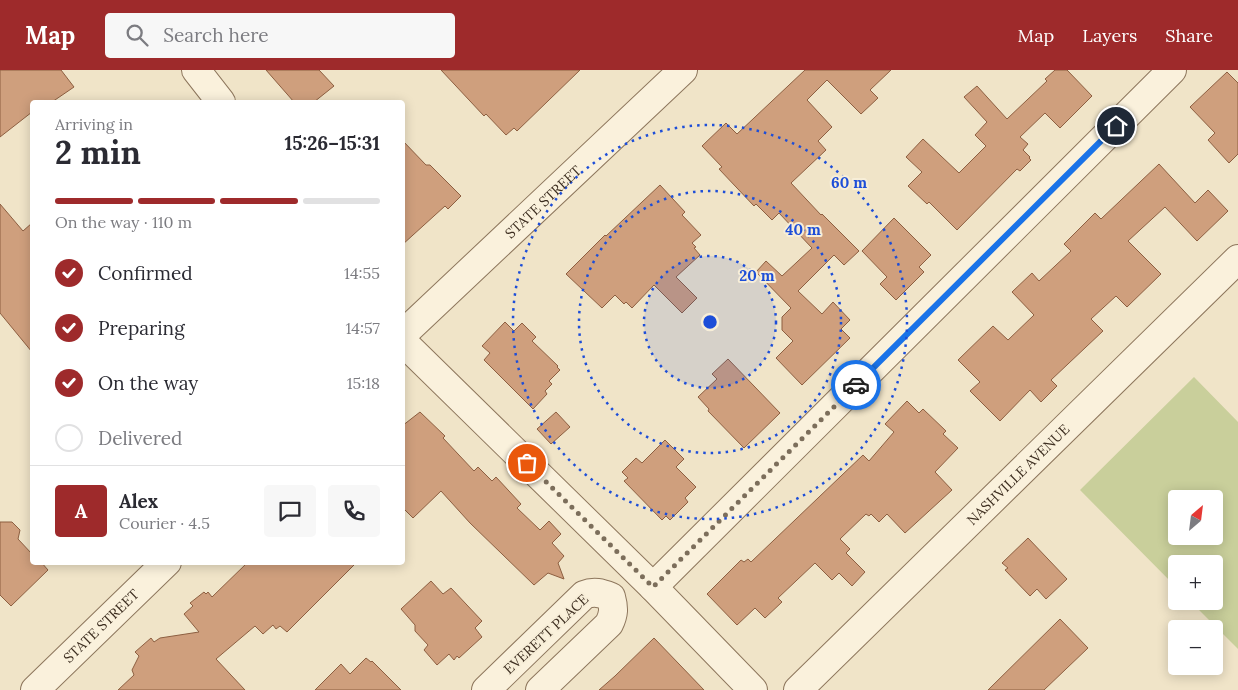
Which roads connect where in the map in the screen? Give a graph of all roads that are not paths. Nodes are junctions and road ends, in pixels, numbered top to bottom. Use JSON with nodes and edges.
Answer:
{"nodes":[{"id":1,"x":196,"y":70,"type":"edge"},
{"id":2,"x":683,"y":70,"type":"edge"},
{"id":3,"x":1172,"y":70,"type":"edge"},
{"id":4,"x":219,"y":100,"type":"edge"},
{"id":5,"x":1238,"y":259,"type":"edge"},
{"id":6,"x":405,"y":332,"type":"edge"},
{"id":7,"x":405,"y":344,"type":"edge"},
{"id":8,"x":164,"y":565,"type":"edge"},
{"id":9,"x":645,"y":580,"type":"junction"},
{"id":10,"x":610,"y":597,"type":"junction"},
{"id":11,"x":35,"y":690,"type":"edge"},
{"id":12,"x":486,"y":690,"type":"edge"},
{"id":13,"x":540,"y":690,"type":"edge"},
{"id":14,"x":754,"y":690,"type":"edge"},
{"id":15,"x":798,"y":690,"type":"edge"}],
"edges":[{"from":1,"to":4,"type":"street"},
{"from":2,"to":6,"type":"street","name":"STATE STREET"},
{"from":3,"to":9,"type":"street","name":"EVERETT PLACE"},
{"from":5,"to":15,"type":"street","name":"NASHVILLE AVENUE"},
{"from":7,"to":9,"type":"street"},
{"from":8,"to":11,"type":"street","name":"STATE STREET"},
{"from":9,"to":10,"type":"street","name":"EVERETT PLACE"},
{"from":9,"to":14,"type":"street"},
{"from":10,"to":12,"type":"street","name":"EVERETT PLACE"},
{"from":10,"to":13,"type":"street","name":"EVERETT PLACE"}]}
